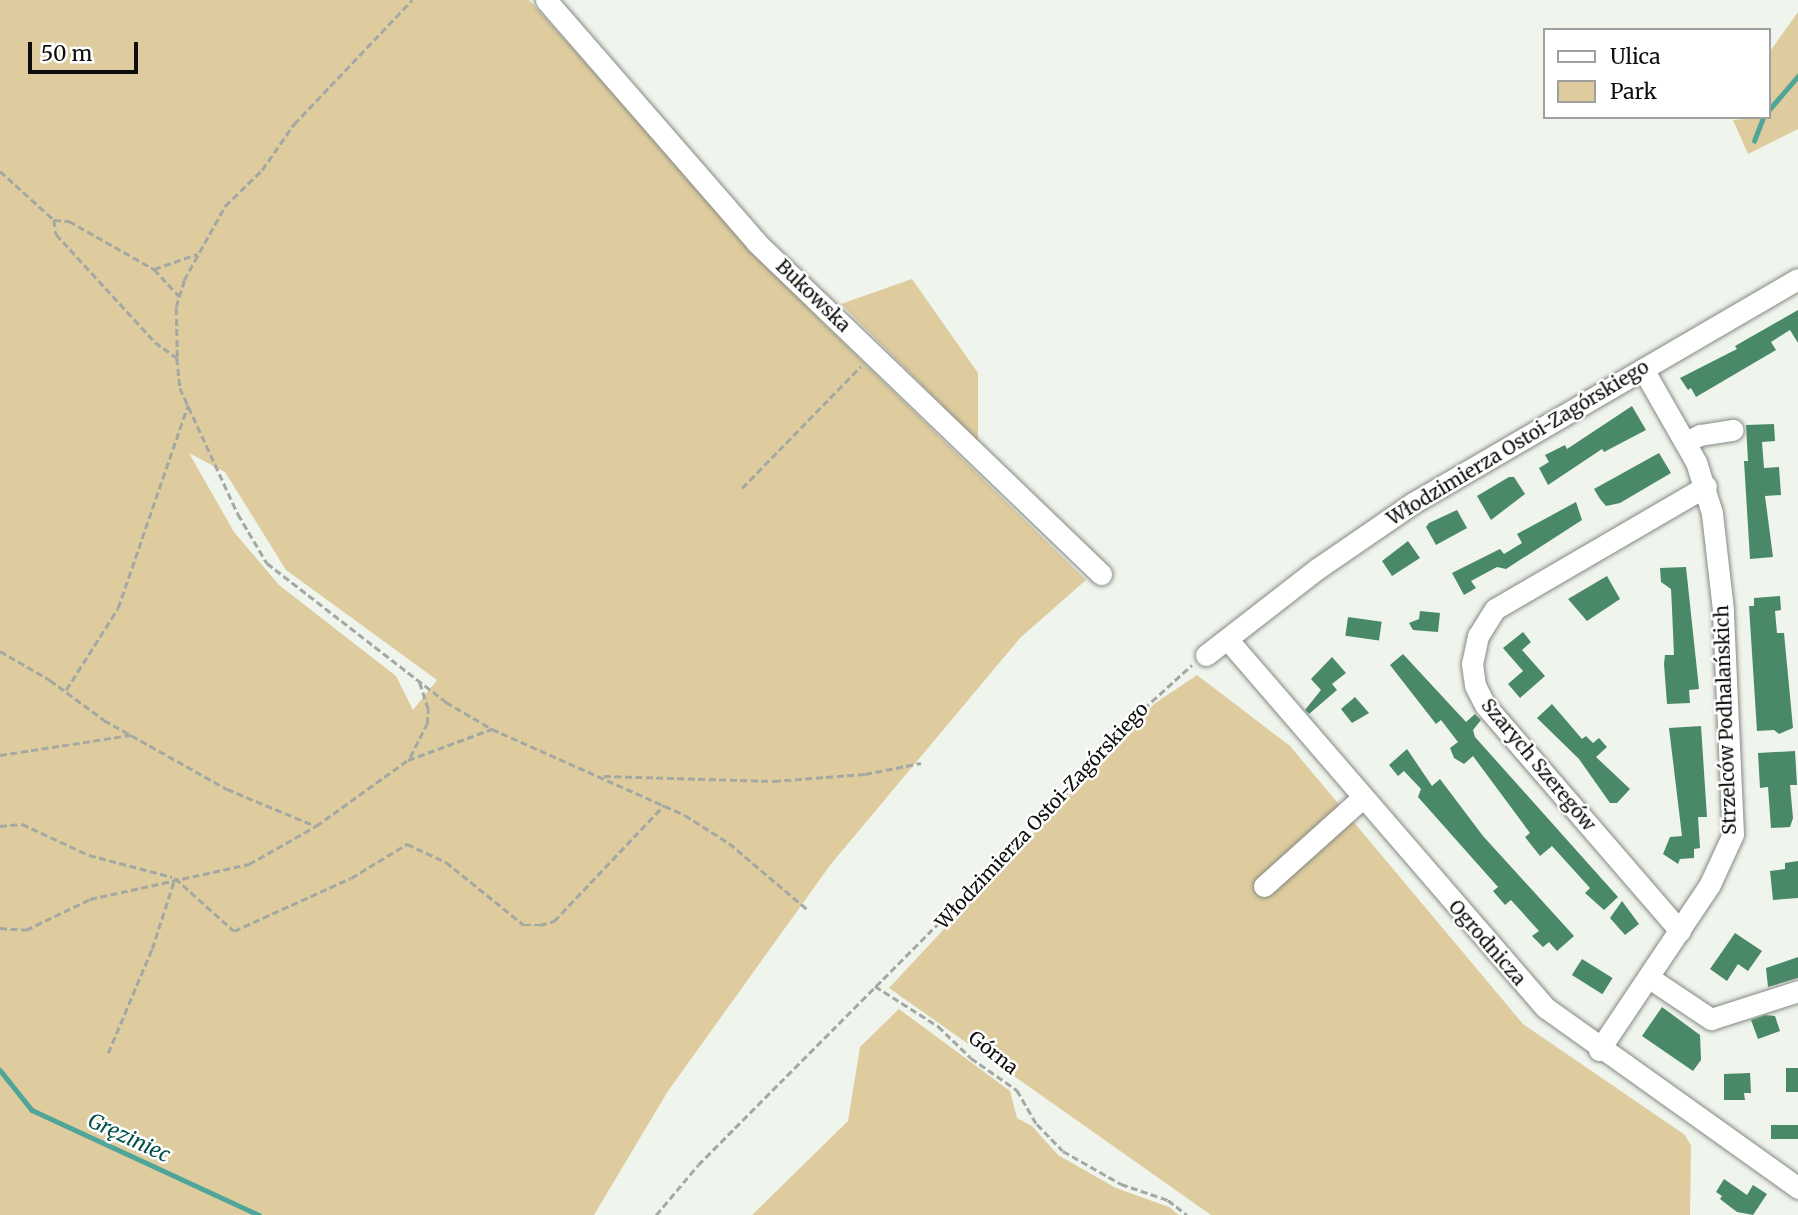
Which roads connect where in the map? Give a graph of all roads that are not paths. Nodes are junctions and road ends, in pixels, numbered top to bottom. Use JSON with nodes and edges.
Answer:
{"nodes":[{"id":1,"x":546,"y":0,"type":"edge"},
{"id":2,"x":1798,"y":279,"type":"edge"},
{"id":3,"x":1643,"y":369,"type":"junction"},
{"id":4,"x":1733,"y":430,"type":"dead end"},
{"id":5,"x":1686,"y":442,"type":"junction"},
{"id":6,"x":1706,"y":486,"type":"junction"},
{"id":7,"x":1101,"y":574,"type":"dead end"},
{"id":8,"x":1228,"y":640,"type":"junction"},
{"id":9,"x":1206,"y":655,"type":"road end"},
{"id":10,"x":1362,"y":799,"type":"junction"},
{"id":11,"x":1264,"y":886,"type":"dead end"},
{"id":12,"x":1680,"y":931,"type":"junction"},
{"id":13,"x":1648,"y":977,"type":"junction"},
{"id":14,"x":1798,"y":991,"type":"edge"},
{"id":15,"x":1599,"y":1050,"type":"junction"},
{"id":16,"x":1798,"y":1188,"type":"edge"}],
"edges":[{"from":1,"to":7,"type":"street","name":"Bukowska"},
{"from":2,"to":3,"type":"street","name":"Włodzimierza Ostoi-Zagórskiego"},
{"from":3,"to":5,"type":"street","name":"Strzelców Podhalańskich"},
{"from":3,"to":8,"type":"street","name":"Włodzimierza Ostoi-Zagórskiego"},
{"from":4,"to":5,"type":"street"},
{"from":5,"to":6,"type":"street","name":"Strzelców Podhalańskich"},
{"from":6,"to":12,"type":"street","name":"Strzelców Podhalańskich"},
{"from":6,"to":12,"type":"street","name":"Szarych Szeregów"},
{"from":8,"to":9,"type":"street","name":"Włodzimierza Ostoi-Zagórskiego"},
{"from":8,"to":10,"type":"street","name":"Ogrodnicza"},
{"from":10,"to":11,"type":"street"},
{"from":10,"to":15,"type":"street","name":"Ogrodnicza"},
{"from":12,"to":13,"type":"street","name":"Strzelców Podhalańskich"},
{"from":13,"to":14,"type":"street"},
{"from":13,"to":15,"type":"street","name":"Strzelców Podhalańskich"},
{"from":15,"to":16,"type":"street","name":"Ogrodnicza"}]}
